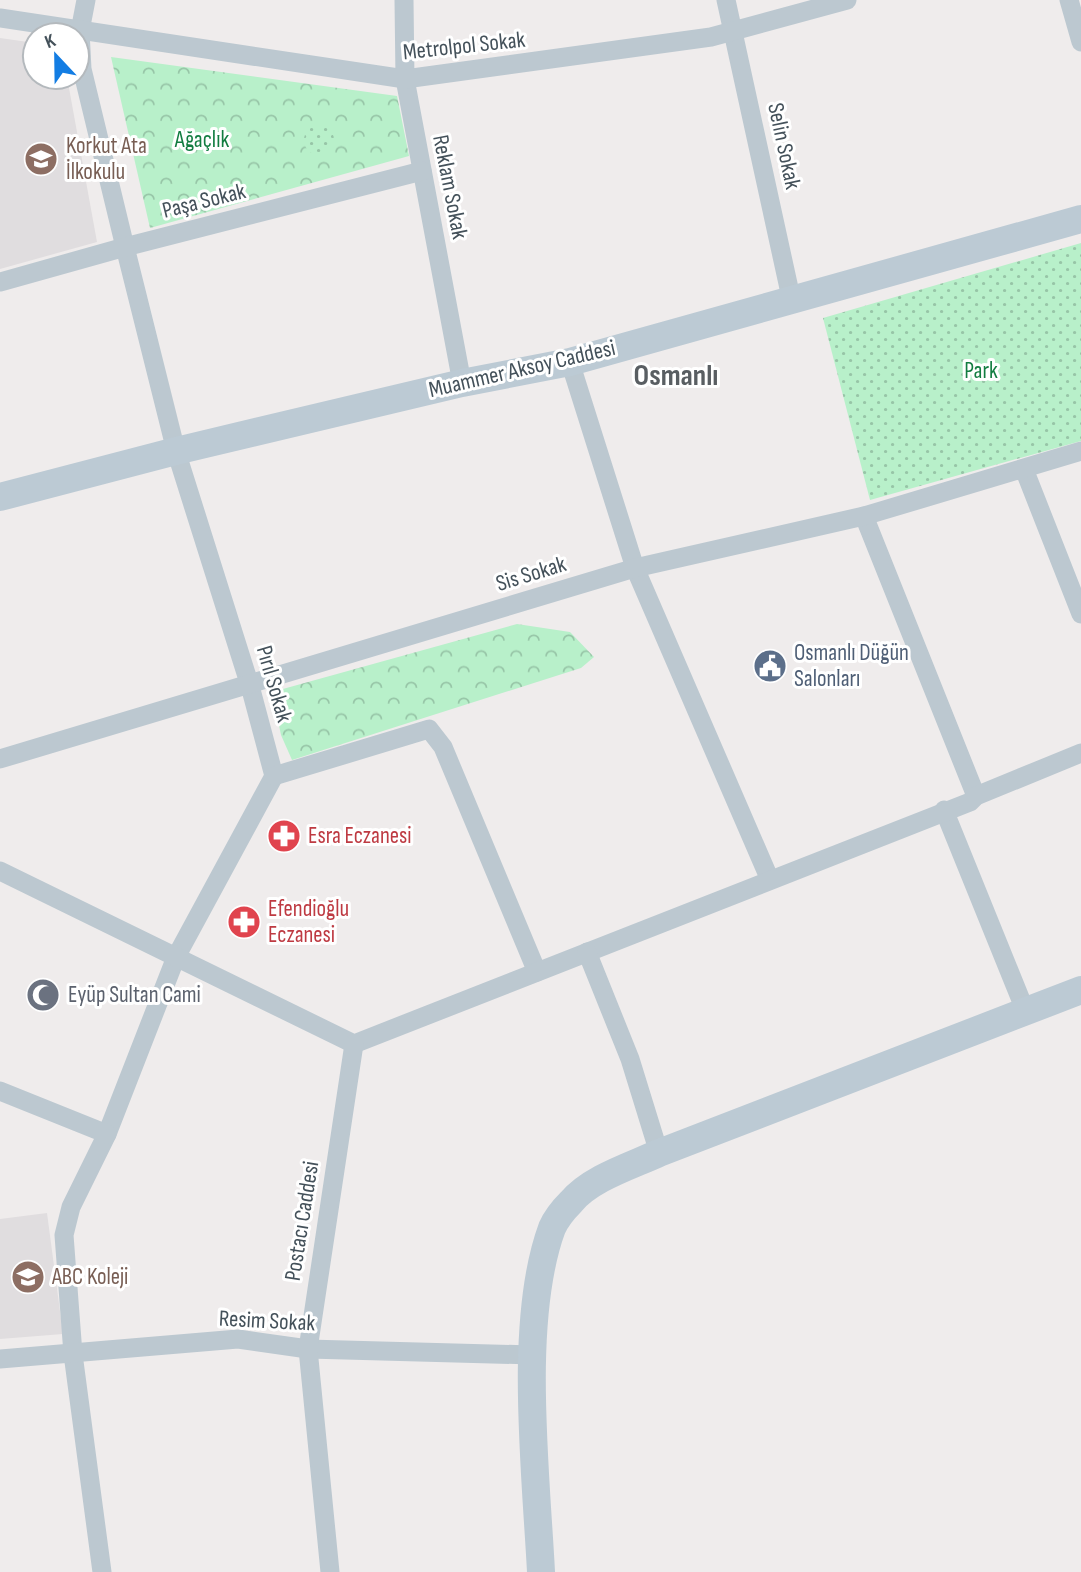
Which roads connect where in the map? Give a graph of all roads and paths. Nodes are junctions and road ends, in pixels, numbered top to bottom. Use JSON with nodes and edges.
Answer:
{"nodes":[{"id":1,"x":86,"y":0,"type":"edge"},
{"id":2,"x":404,"y":0,"type":"edge"},
{"id":3,"x":726,"y":0,"type":"edge"},
{"id":4,"x":848,"y":0,"type":"edge"},
{"id":5,"x":1069,"y":0,"type":"edge"},
{"id":6,"x":0,"y":18,"type":"edge"},
{"id":7,"x":21,"y":21,"type":"edge"},
{"id":8,"x":82,"y":21,"type":"edge"},
{"id":9,"x":735,"y":32,"type":"junction"},
{"id":10,"x":91,"y":33,"type":"edge"},
{"id":11,"x":1081,"y":41,"type":"edge"},
{"id":12,"x":405,"y":79,"type":"junction"},
{"id":13,"x":87,"y":91,"type":"edge"},
{"id":14,"x":422,"y":171,"type":"junction"},
{"id":15,"x":1081,"y":219,"type":"edge"},
{"id":16,"x":125,"y":247,"type":"junction"},
{"id":17,"x":0,"y":282,"type":"edge"},
{"id":18,"x":792,"y":302,"type":"junction"},
{"id":19,"x":570,"y":362,"type":"junction"},
{"id":20,"x":462,"y":383,"type":"junction"},
{"id":21,"x":176,"y":451,"type":"junction"},
{"id":22,"x":1081,"y":451,"type":"edge"},
{"id":23,"x":1024,"y":468,"type":"junction"},
{"id":24,"x":0,"y":497,"type":"edge"},
{"id":25,"x":864,"y":516,"type":"junction"},
{"id":26,"x":635,"y":568,"type":"junction"},
{"id":27,"x":1081,"y":614,"type":"edge"},
{"id":28,"x":250,"y":686,"type":"junction"},
{"id":29,"x":1081,"y":753,"type":"edge"},
{"id":30,"x":0,"y":759,"type":"edge"},
{"id":31,"x":274,"y":776,"type":"junction"},
{"id":32,"x":976,"y":796,"type":"junction"},
{"id":33,"x":944,"y":810,"type":"junction"},
{"id":34,"x":0,"y":871,"type":"edge"},
{"id":35,"x":770,"y":880,"type":"junction"},
{"id":36,"x":586,"y":953,"type":"junction"},
{"id":37,"x":176,"y":957,"type":"junction"},
{"id":38,"x":537,"y":972,"type":"junction"},
{"id":39,"x":1081,"y":989,"type":"edge"},
{"id":40,"x":1025,"y":1010,"type":"junction"},
{"id":41,"x":354,"y":1044,"type":"junction"},
{"id":42,"x":0,"y":1091,"type":"edge"},
{"id":43,"x":107,"y":1134,"type":"junction"},
{"id":44,"x":659,"y":1153,"type":"junction"},
{"id":45,"x":308,"y":1349,"type":"junction"},
{"id":46,"x":73,"y":1354,"type":"junction"},
{"id":47,"x":532,"y":1355,"type":"junction"},
{"id":48,"x":0,"y":1359,"type":"edge"},
{"id":49,"x":102,"y":1572,"type":"edge"},
{"id":50,"x":330,"y":1572,"type":"edge"},
{"id":51,"x":541,"y":1572,"type":"edge"}],
"edges":[{"from":1,"to":8,"type":"street","name":"Pırıl Sokak"},
{"from":2,"to":12,"type":"street","name":"Reklam Sokak"},
{"from":3,"to":9,"type":"street","name":"Selin Sokak"},
{"from":4,"to":9,"type":"street","name":"Metrolpol Sokak"},
{"from":5,"to":11,"type":"street"},
{"from":6,"to":7,"type":"street","name":"Metrolpol Sokak"},
{"from":9,"to":12,"type":"street","name":"Metrolpol Sokak"},
{"from":9,"to":18,"type":"street","name":"Selin Sokak"},
{"from":10,"to":12,"type":"street","name":"Metrolpol Sokak"},
{"from":12,"to":14,"type":"street","name":"Reklam Sokak"},
{"from":13,"to":16,"type":"street","name":"Pırıl Sokak"},
{"from":14,"to":16,"type":"street","name":"Paşa Sokak"},
{"from":14,"to":20,"type":"street","name":"Reklam Sokak"},
{"from":15,"to":18,"type":"main road","name":"Muammer Aksoy Caddesi"},
{"from":16,"to":17,"type":"street","name":"Paşa Sokak"},
{"from":16,"to":21,"type":"street","name":"Pırıl Sokak"},
{"from":18,"to":19,"type":"main road","name":"Muammer Aksoy Caddesi"},
{"from":19,"to":20,"type":"main road","name":"Muammer Aksoy Caddesi"},
{"from":19,"to":26,"type":"street"},
{"from":20,"to":21,"type":"main road","name":"Muammer Aksoy Caddesi"},
{"from":21,"to":24,"type":"main road","name":"Muammer Aksoy Caddesi"},
{"from":21,"to":28,"type":"street","name":"Pırıl Sokak"},
{"from":22,"to":23,"type":"street","name":"Sis Sokak"},
{"from":23,"to":25,"type":"street","name":"Sis Sokak"},
{"from":23,"to":27,"type":"street"},
{"from":25,"to":26,"type":"street","name":"Sis Sokak"},
{"from":25,"to":32,"type":"street"},
{"from":26,"to":28,"type":"street","name":"Sis Sokak"},
{"from":26,"to":35,"type":"street"},
{"from":28,"to":30,"type":"street","name":"Sis Sokak"},
{"from":28,"to":31,"type":"street","name":"Pırıl Sokak"},
{"from":29,"to":32,"type":"street"},
{"from":31,"to":37,"type":"street"},
{"from":31,"to":38,"type":"street"},
{"from":32,"to":33,"type":"street"},
{"from":33,"to":35,"type":"street"},
{"from":33,"to":40,"type":"street"},
{"from":34,"to":37,"type":"street"},
{"from":35,"to":36,"type":"street"},
{"from":36,"to":38,"type":"street"},
{"from":36,"to":44,"type":"street"},
{"from":37,"to":41,"type":"street"},
{"from":37,"to":43,"type":"street"},
{"from":38,"to":41,"type":"street"},
{"from":39,"to":40,"type":"main road"},
{"from":40,"to":44,"type":"main road"},
{"from":41,"to":45,"type":"street","name":"Postacı Caddesi"},
{"from":42,"to":43,"type":"street"},
{"from":43,"to":46,"type":"street"},
{"from":44,"to":47,"type":"main road"},
{"from":45,"to":46,"type":"street","name":"Resim Sokak"},
{"from":45,"to":47,"type":"street","name":"Resim Sokak"},
{"from":45,"to":50,"type":"street","name":"Postacı Caddesi"},
{"from":46,"to":48,"type":"street","name":"Resim Sokak"},
{"from":46,"to":49,"type":"street"},
{"from":47,"to":51,"type":"main road"}]}
